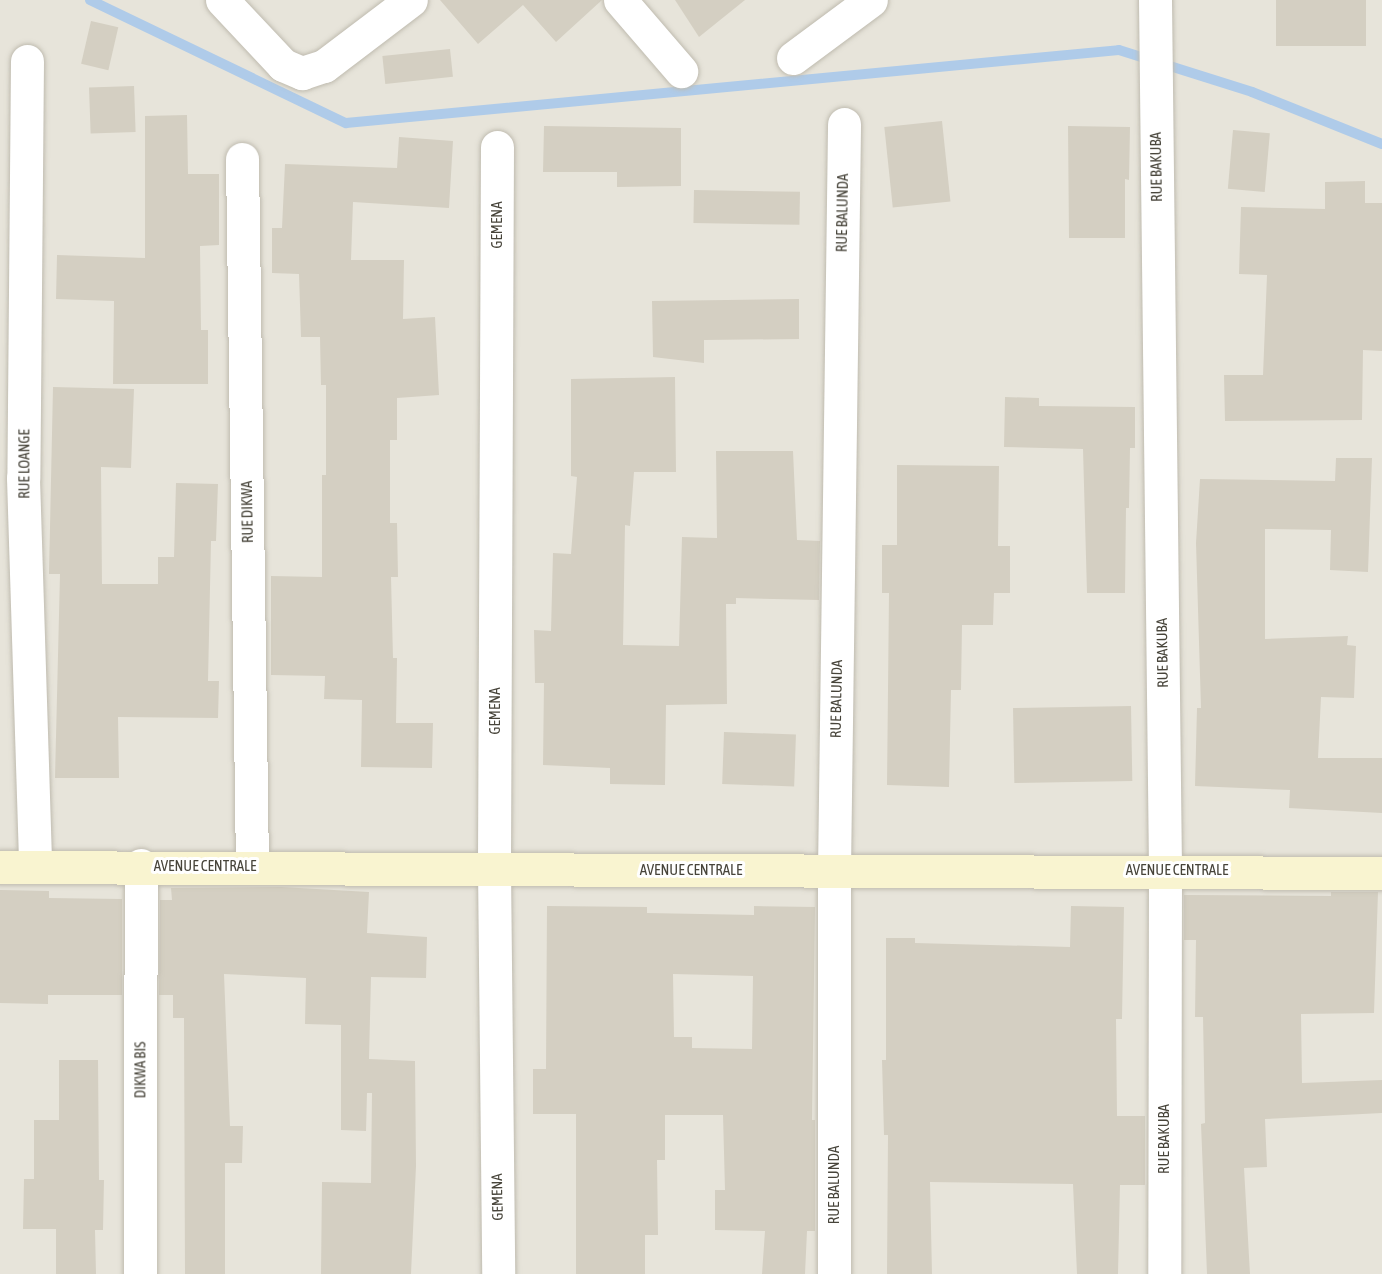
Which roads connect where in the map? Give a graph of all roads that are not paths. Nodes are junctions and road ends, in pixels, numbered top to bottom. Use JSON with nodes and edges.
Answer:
{"nodes":[{"id":1,"x":222,"y":0,"type":"edge"},
{"id":2,"x":411,"y":0,"type":"edge"},
{"id":3,"x":620,"y":0,"type":"edge"},
{"id":4,"x":871,"y":0,"type":"edge"},
{"id":5,"x":1155,"y":0,"type":"edge"},
{"id":6,"x":793,"y":58,"type":"dead end"},
{"id":7,"x":27,"y":61,"type":"dead end"},
{"id":8,"x":681,"y":71,"type":"dead end"},
{"id":9,"x":844,"y":124,"type":"dead end"},
{"id":10,"x":497,"y":147,"type":"dead end"},
{"id":11,"x":242,"y":159,"type":"dead end"},
{"id":12,"x":141,"y":866,"type":"junction"},
{"id":13,"x":252,"y":866,"type":"junction"},
{"id":14,"x":0,"y":867,"type":"edge"},
{"id":15,"x":35,"y":867,"type":"junction"},
{"id":16,"x":494,"y":868,"type":"junction"},
{"id":17,"x":1165,"y":869,"type":"junction"},
{"id":18,"x":834,"y":871,"type":"junction"},
{"id":19,"x":1382,"y":873,"type":"edge"},
{"id":20,"x":140,"y":1274,"type":"edge"},
{"id":21,"x":498,"y":1274,"type":"edge"},
{"id":22,"x":834,"y":1274,"type":"edge"},
{"id":23,"x":1164,"y":1274,"type":"edge"}],
"edges":[{"from":1,"to":2,"type":"street"},
{"from":3,"to":8,"type":"street"},
{"from":4,"to":6,"type":"street"},
{"from":5,"to":17,"type":"street","name":"RUE BAKUBA"},
{"from":7,"to":15,"type":"street","name":"RUE LOANGE"},
{"from":9,"to":18,"type":"street","name":"RUE BALUNDA"},
{"from":10,"to":16,"type":"street","name":"GEMENA"},
{"from":11,"to":13,"type":"street","name":"RUE DIKWA"},
{"from":12,"to":13,"type":"street","name":"AVENUE CENTRALE"},
{"from":12,"to":15,"type":"street","name":"AVENUE CENTRALE"},
{"from":12,"to":20,"type":"street","name":"DIKWA BIS"},
{"from":13,"to":16,"type":"street","name":"AVENUE CENTRALE"},
{"from":14,"to":15,"type":"street","name":"AVENUE CENTRALE"},
{"from":16,"to":18,"type":"street","name":"AVENUE CENTRALE"},
{"from":16,"to":21,"type":"street","name":"GEMENA"},
{"from":17,"to":18,"type":"street","name":"AVENUE CENTRALE"},
{"from":17,"to":19,"type":"street","name":"AVENUE CENTRALE"},
{"from":17,"to":23,"type":"street","name":"RUE BAKUBA"},
{"from":18,"to":22,"type":"street","name":"RUE BALUNDA"}]}
